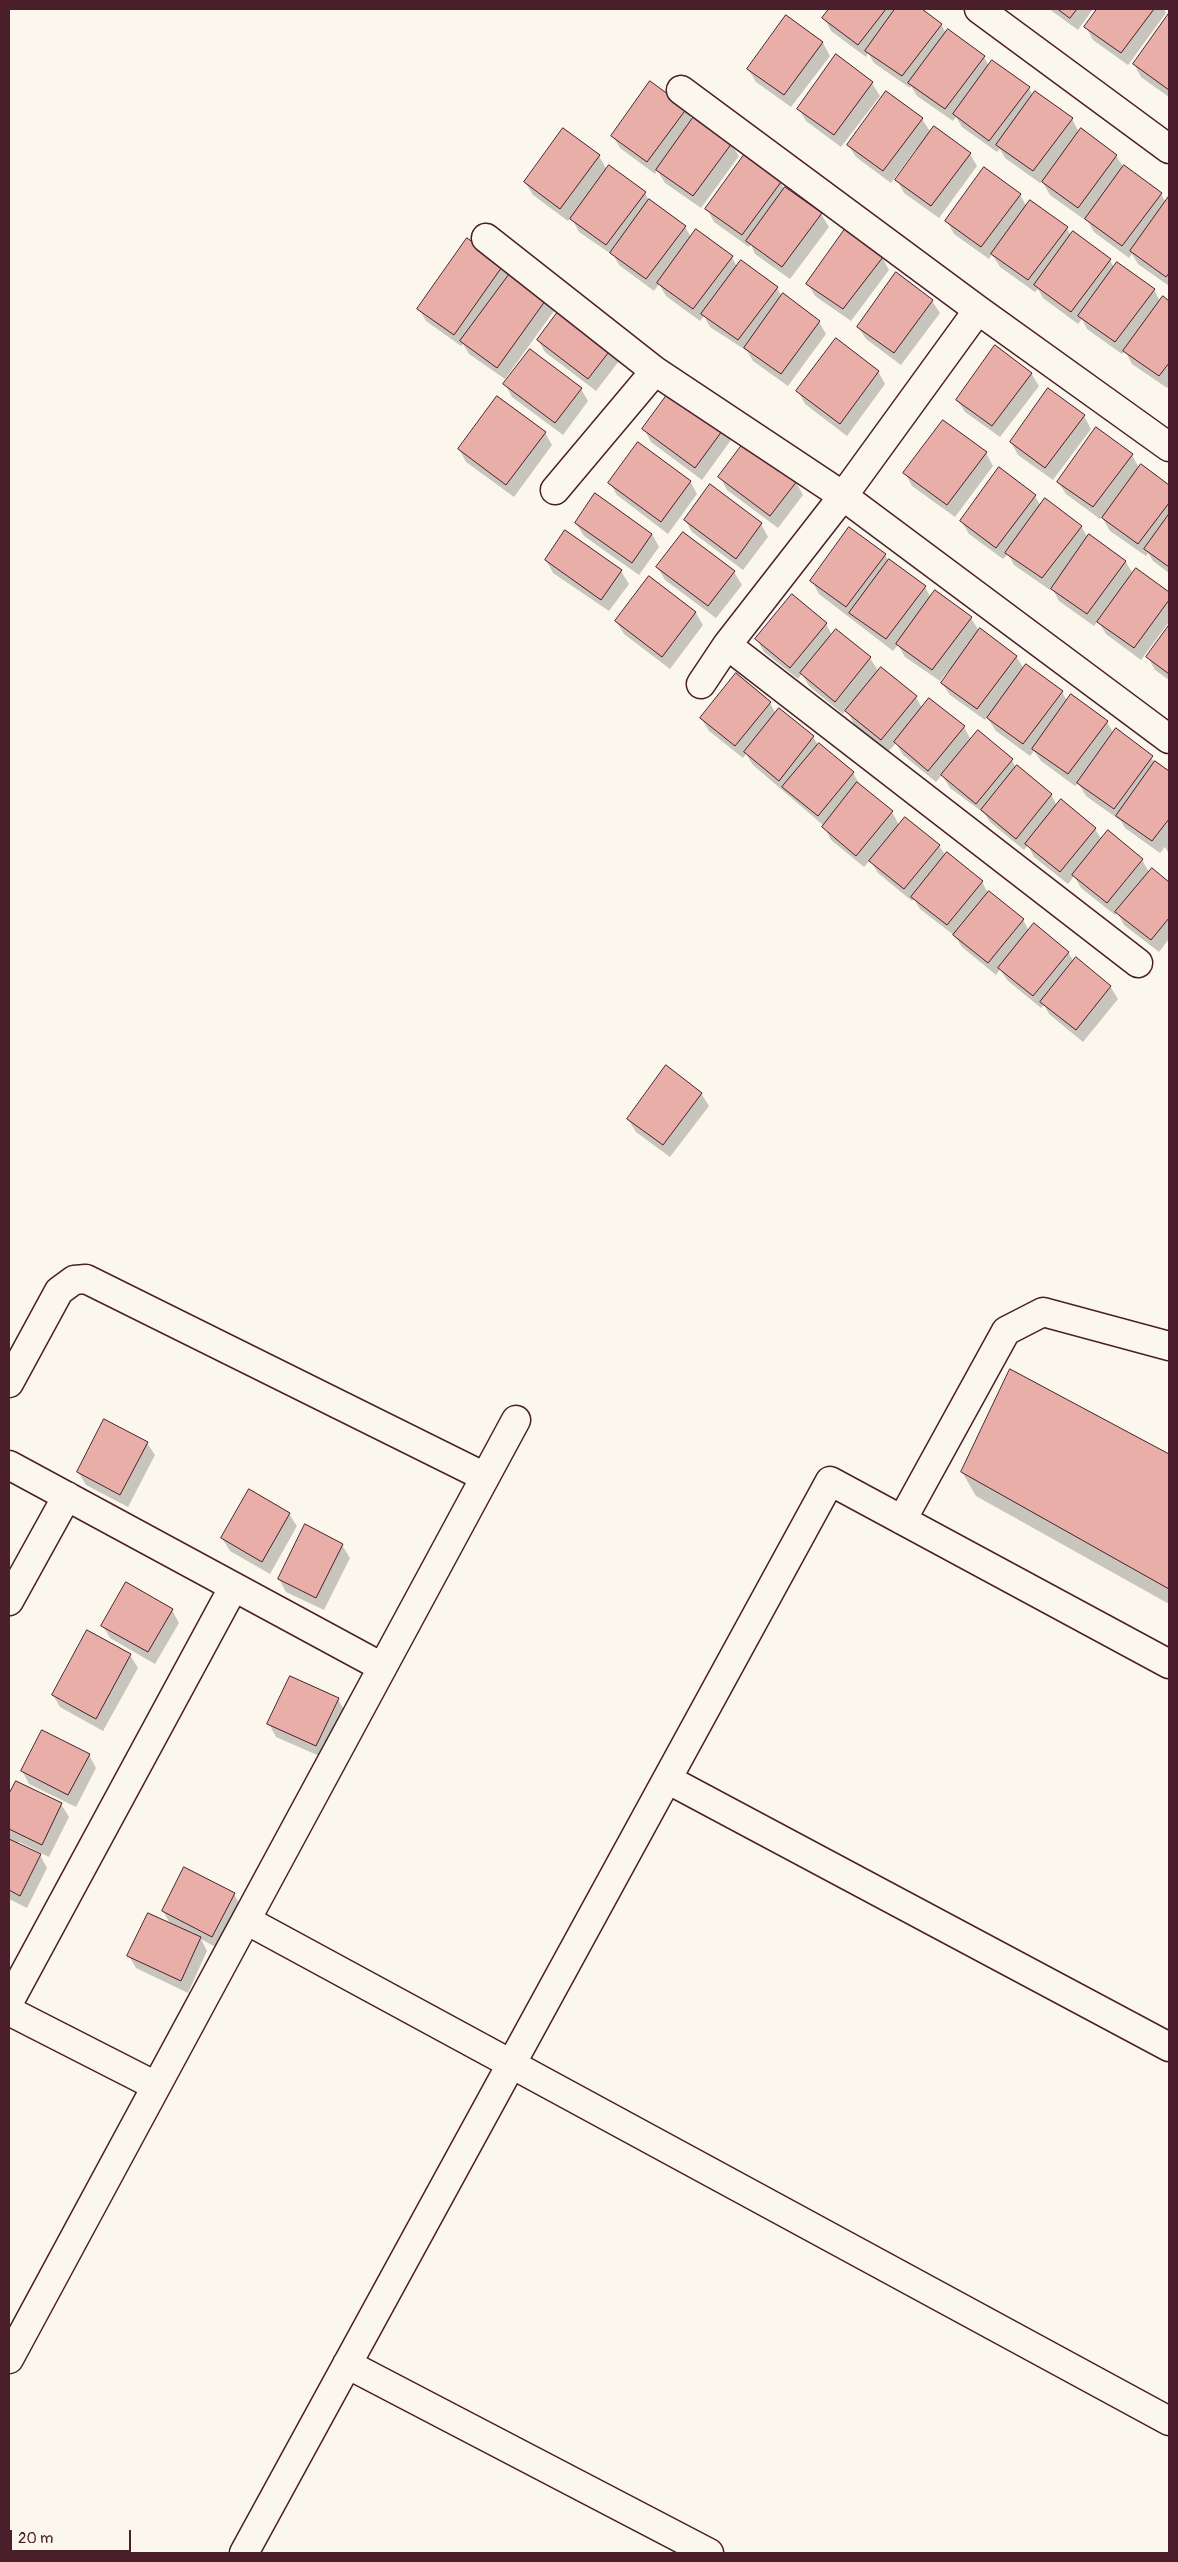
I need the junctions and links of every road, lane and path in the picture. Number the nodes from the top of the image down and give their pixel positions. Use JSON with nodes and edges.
{"nodes":[{"id":1,"x":980,"y":9,"type":"edge"},
{"id":2,"x":681,"y":90,"type":"dead end"},
{"id":3,"x":1169,"y":149,"type":"edge"},
{"id":4,"x":486,"y":238,"type":"dead end"},
{"id":5,"x":978,"y":310,"type":"junction"},
{"id":6,"x":656,"y":370,"type":"junction"},
{"id":7,"x":1169,"y":447,"type":"edge"},
{"id":8,"x":555,"y":490,"type":"dead end"},
{"id":9,"x":843,"y":496,"type":"junction"},
{"id":10,"x":727,"y":645,"type":"junction"},
{"id":11,"x":701,"y":684,"type":"dead end"},
{"id":12,"x":1169,"y":739,"type":"edge"},
{"id":13,"x":1138,"y":964,"type":"dead end"},
{"id":14,"x":1169,"y":1346,"type":"edge"},
{"id":15,"x":9,"y":1383,"type":"edge"},
{"id":16,"x":516,"y":1420,"type":"dead end"},
{"id":17,"x":9,"y":1465,"type":"edge"},
{"id":18,"x":485,"y":1477,"type":"junction"},
{"id":19,"x":67,"y":1496,"type":"junction"},
{"id":20,"x":902,"y":1520,"type":"junction"},
{"id":21,"x":233,"y":1588,"type":"junction"},
{"id":22,"x":9,"y":1600,"type":"edge"},
{"id":23,"x":1169,"y":1664,"type":"edge"},
{"id":24,"x":382,"y":1667,"type":"junction"},
{"id":25,"x":667,"y":1778,"type":"junction"},
{"id":26,"x":246,"y":1920,"type":"junction"},
{"id":27,"x":9,"y":2002,"type":"edge"},
{"id":28,"x":9,"y":2011,"type":"edge"},
{"id":29,"x":1169,"y":2047,"type":"edge"},
{"id":30,"x":511,"y":2064,"type":"junction"},
{"id":31,"x":156,"y":2086,"type":"junction"},
{"id":32,"x":15,"y":2332,"type":"edge"},
{"id":33,"x":9,"y":2359,"type":"edge"},
{"id":34,"x":348,"y":2364,"type":"junction"},
{"id":35,"x":1169,"y":2421,"type":"edge"},
{"id":36,"x":244,"y":2553,"type":"edge"},
{"id":37,"x":709,"y":2553,"type":"edge"}],
"edges":[{"from":1,"to":3,"type":"street"},
{"from":2,"to":5,"type":"street"},
{"from":4,"to":6,"type":"street"},
{"from":5,"to":7,"type":"street"},
{"from":5,"to":9,"type":"street"},
{"from":6,"to":8,"type":"street"},
{"from":6,"to":9,"type":"street"},
{"from":9,"to":10,"type":"street"},
{"from":9,"to":12,"type":"street"},
{"from":10,"to":11,"type":"street"},
{"from":10,"to":13,"type":"street"},
{"from":14,"to":20,"type":"street"},
{"from":15,"to":18,"type":"street"},
{"from":16,"to":18,"type":"street"},
{"from":17,"to":19,"type":"street"},
{"from":18,"to":24,"type":"street"},
{"from":19,"to":21,"type":"street"},
{"from":19,"to":22,"type":"street"},
{"from":20,"to":23,"type":"street"},
{"from":20,"to":25,"type":"street"},
{"from":21,"to":24,"type":"street"},
{"from":21,"to":27,"type":"street"},
{"from":24,"to":26,"type":"street"},
{"from":25,"to":29,"type":"street"},
{"from":25,"to":30,"type":"street"},
{"from":26,"to":30,"type":"street"},
{"from":26,"to":31,"type":"street"},
{"from":28,"to":31,"type":"street"},
{"from":30,"to":34,"type":"street"},
{"from":30,"to":35,"type":"street"},
{"from":31,"to":32,"type":"street"},
{"from":32,"to":33,"type":"street"},
{"from":34,"to":36,"type":"street"},
{"from":34,"to":37,"type":"street"}]}
